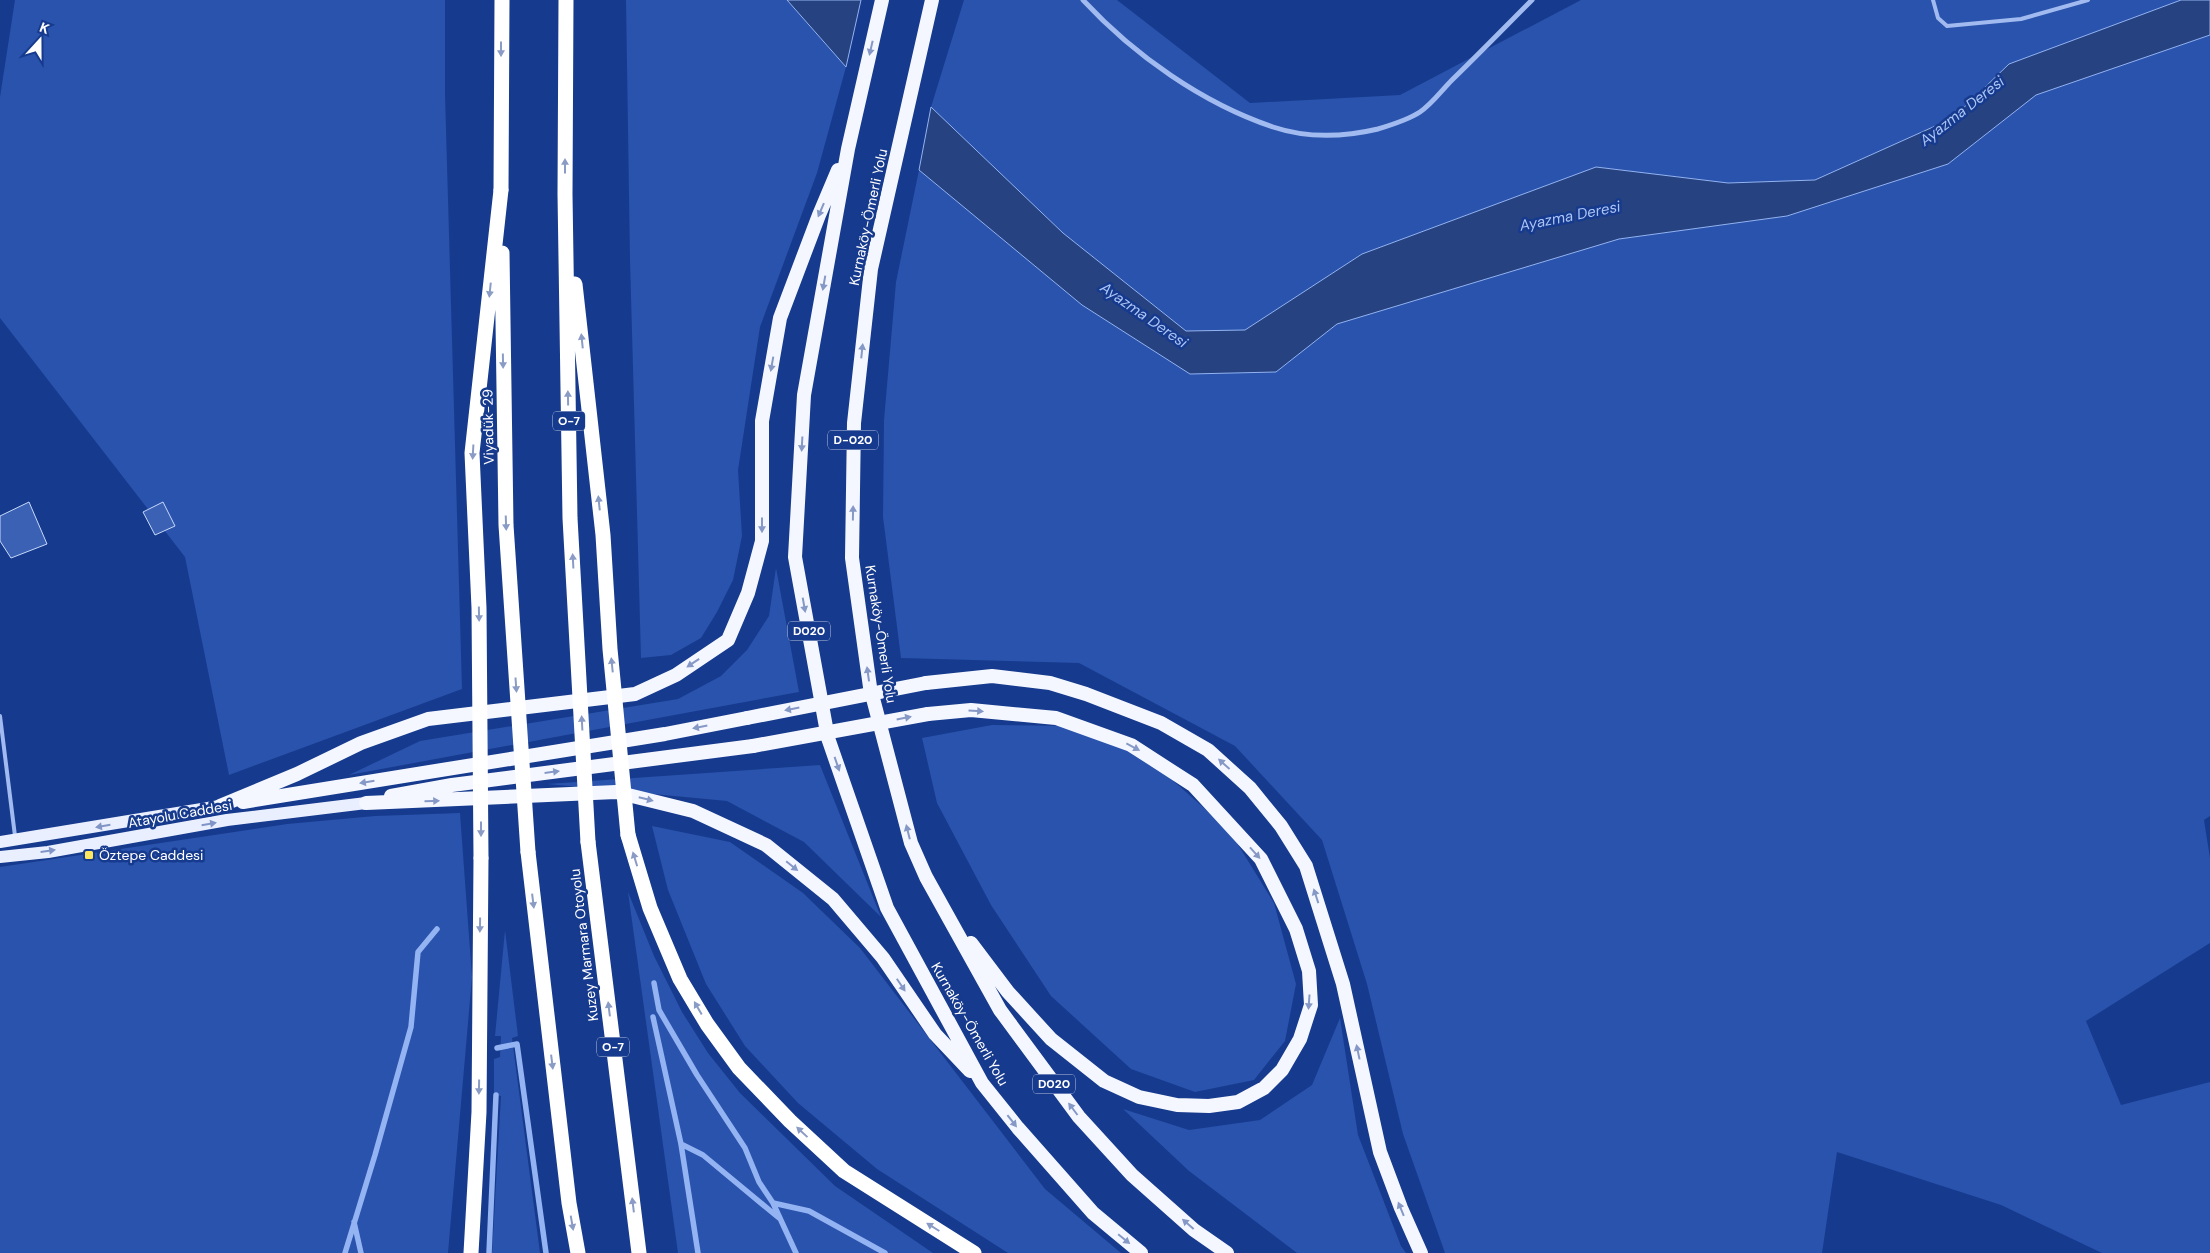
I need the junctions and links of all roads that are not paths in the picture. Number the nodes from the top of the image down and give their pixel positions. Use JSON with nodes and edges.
{"nodes":[{"id":1,"x":502,"y":0,"type":"edge"},
{"id":2,"x":566,"y":0,"type":"edge"},
{"id":3,"x":882,"y":0,"type":"edge"},
{"id":4,"x":932,"y":0,"type":"edge"},
{"id":5,"x":1083,"y":0,"type":"edge"},
{"id":6,"x":1532,"y":0,"type":"edge"},
{"id":7,"x":1933,"y":0,"type":"edge"},
{"id":8,"x":2088,"y":0,"type":"edge"},
{"id":9,"x":848,"y":149,"type":"junction"},
{"id":10,"x":501,"y":190,"type":"junction"},
{"id":11,"x":565,"y":194,"type":"junction"},
{"id":12,"x":0,"y":716,"type":"edge"},
{"id":13,"x":366,"y":803,"type":"junction"},
{"id":14,"x":220,"y":806,"type":"junction"},
{"id":15,"x":15,"y":841,"type":"junction"},
{"id":16,"x":0,"y":842,"type":"edge"},
{"id":17,"x":0,"y":857,"type":"edge"},
{"id":18,"x":926,"y":877,"type":"junction"},
{"id":19,"x":982,"y":1083,"type":"junction"},
{"id":20,"x":471,"y":1253,"type":"edge"},
{"id":21,"x":578,"y":1253,"type":"edge"},
{"id":22,"x":639,"y":1253,"type":"edge"},
{"id":23,"x":974,"y":1253,"type":"edge"},
{"id":24,"x":1142,"y":1253,"type":"edge"},
{"id":25,"x":1227,"y":1253,"type":"edge"},
{"id":26,"x":1421,"y":1253,"type":"edge"}],
"edges":[{"from":1,"to":10,"type":"highway","name":"Viyadük-29","one_way":true},
{"from":11,"to":2,"type":"highway","number":"O-7","one_way":true,"bridge":true},
{"from":3,"to":9,"type":"highway","name":"Kurnaköy-Ömerli Yolu","one_way":true},
{"from":18,"to":4,"type":"highway","name":"Kurnaköy-Ömerli Yolu","number":"D-020","one_way":true},
{"from":5,"to":6,"type":"street"},
{"from":7,"to":8,"type":"lane"},
{"from":9,"to":14,"type":"highway","one_way":true},
{"from":9,"to":19,"type":"highway","name":"Kurnaköy-Ömerli Yolu","number":"D020","one_way":true},
{"from":10,"to":20,"type":"highway","one_way":true,"bridge":true},
{"from":10,"to":21,"type":"highway","name":"Viyadük-29","one_way":true,"bridge":true},
{"from":22,"to":11,"type":"highway","name":"Kuzey Marmara Otoyolu","number":"O-7","one_way":true,"bridge":true},
{"from":23,"to":11,"type":"highway","one_way":true,"bridge":true},
{"from":12,"to":15,"type":"lane"},
{"from":17,"to":13,"type":"main road","name":"Atayolu Caddesi","one_way":true},
{"from":13,"to":18,"type":"highway","one_way":true,"bridge":true},
{"from":13,"to":19,"type":"highway","one_way":true},
{"from":14,"to":15,"type":"main road","name":"Atayolu Caddesi","one_way":true},
{"from":26,"to":14,"type":"highway","one_way":true,"bridge":true},
{"from":15,"to":16,"type":"main road","name":"Atayolu Caddesi"},
{"from":25,"to":18,"type":"highway","name":"Kurnaköy-Ömerli Yolu","number":"D020","one_way":true},
{"from":19,"to":24,"type":"highway","name":"Kurnaköy-Ömerli Yolu","number":"D020","one_way":true}]}
